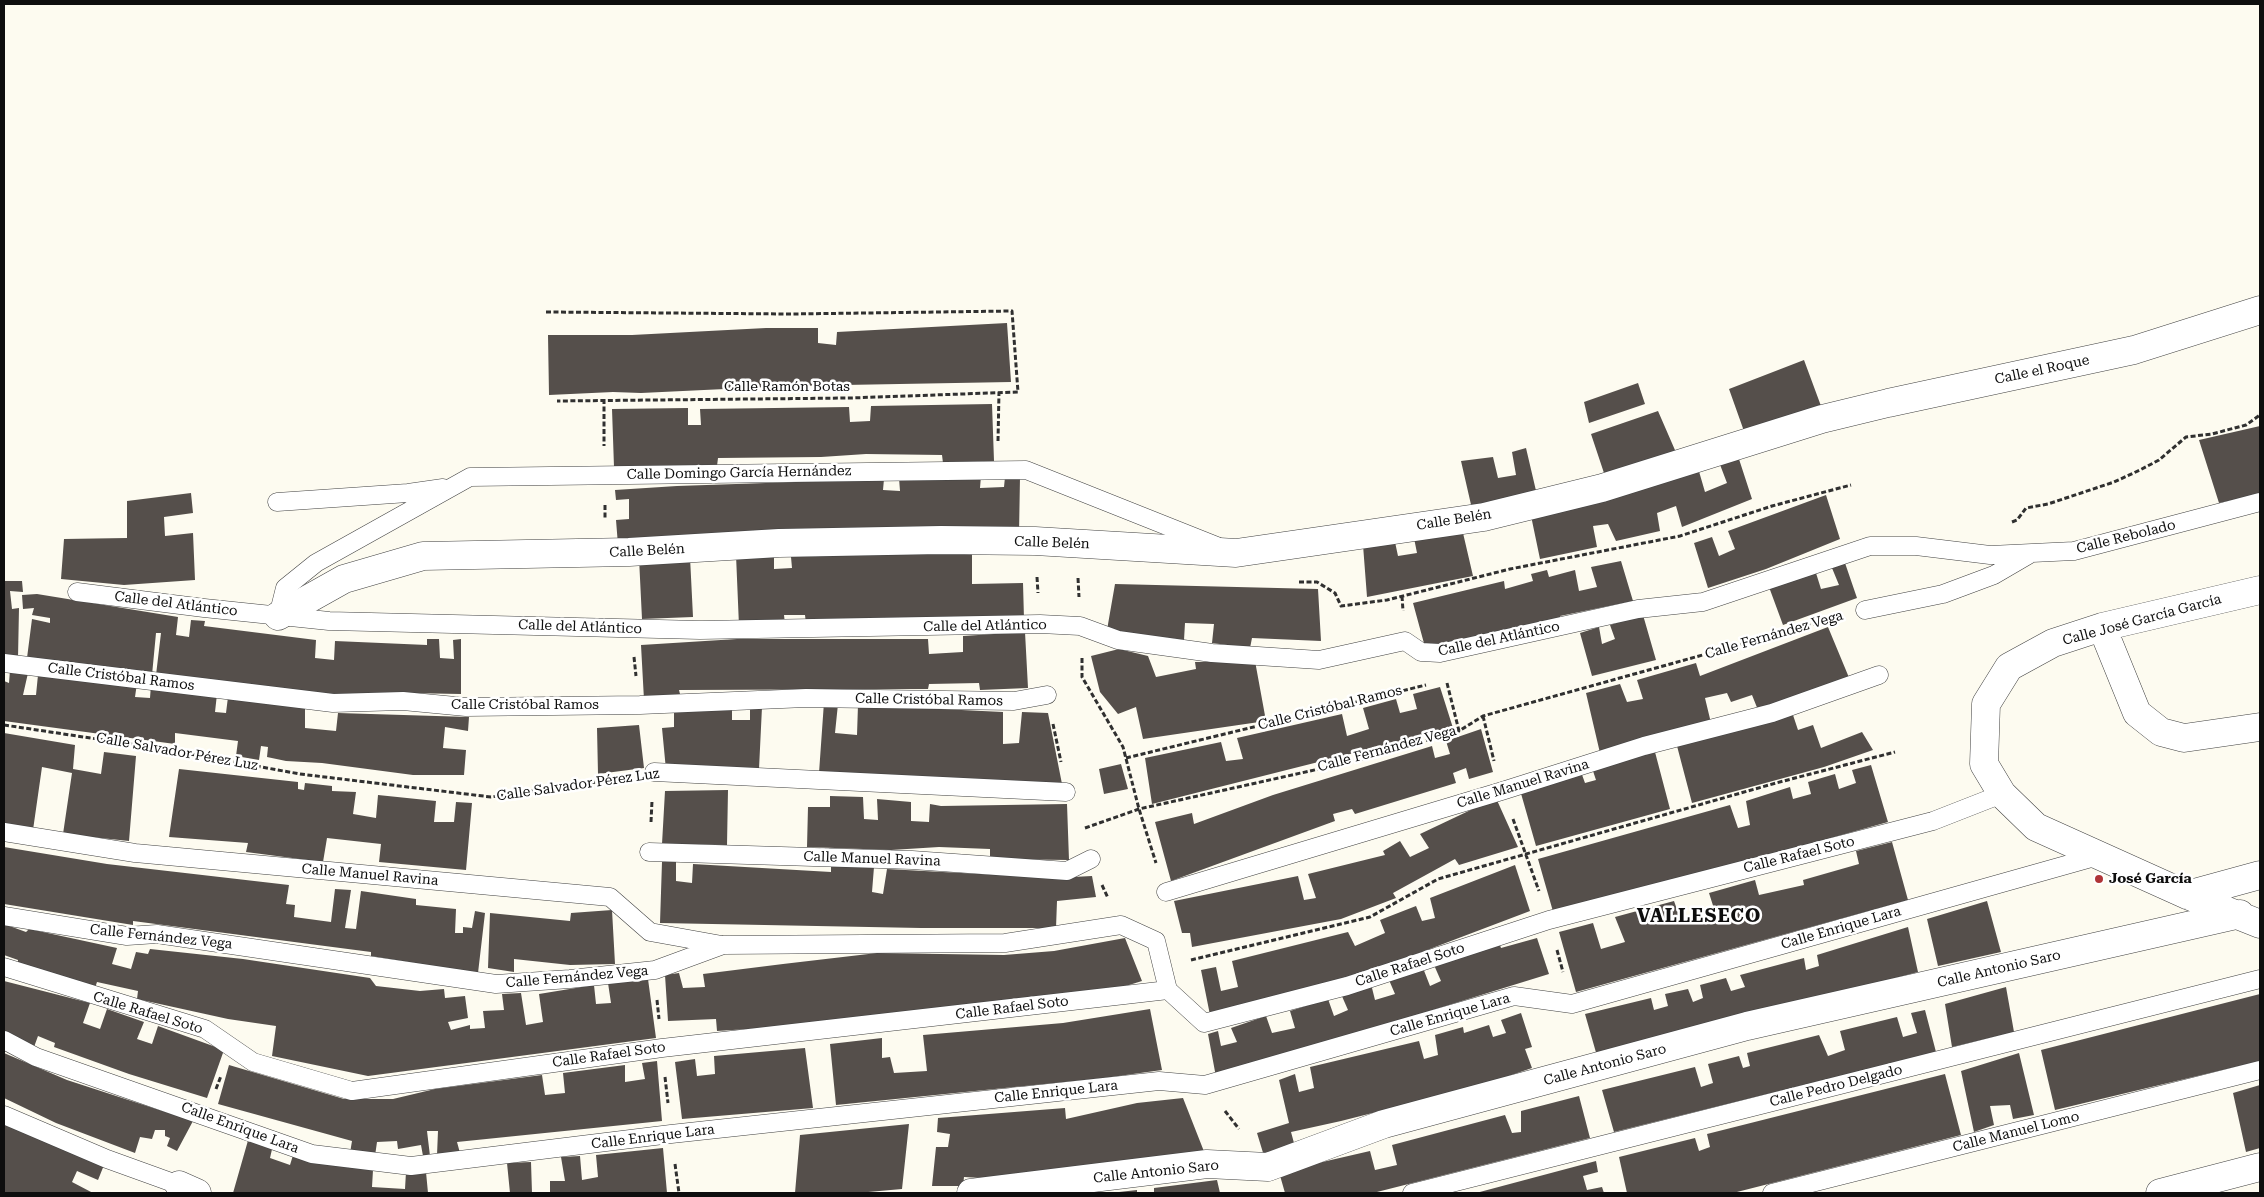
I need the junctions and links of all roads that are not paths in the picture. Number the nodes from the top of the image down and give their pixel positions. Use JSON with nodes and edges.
{"nodes":[{"id":1,"x":2260,"y":310,"type":"edge"},
{"id":2,"x":1822,"y":419,"type":"joint"},
{"id":3,"x":454,"y":486,"type":"junction"},
{"id":4,"x":277,"y":502,"type":"dead end"},
{"id":5,"x":2260,"y":502,"type":"edge"},
{"id":6,"x":1870,"y":546,"type":"joint"},
{"id":7,"x":2034,"y":552,"type":"junction"},
{"id":8,"x":1236,"y":554,"type":"junction"},
{"id":9,"x":2260,"y":590,"type":"edge"},
{"id":10,"x":77,"y":592,"type":"dead end"},
{"id":11,"x":1865,"y":610,"type":"road end"},
{"id":12,"x":278,"y":616,"type":"junction"},
{"id":13,"x":2102,"y":627,"type":"junction"},
{"id":14,"x":4,"y":663,"type":"edge"},
{"id":15,"x":1879,"y":675,"type":"dead end"},
{"id":16,"x":1047,"y":695,"type":"dead end"},
{"id":17,"x":2260,"y":727,"type":"edge"},
{"id":18,"x":654,"y":772,"type":"road end"},
{"id":19,"x":1066,"y":792,"type":"dead end"},
{"id":20,"x":2002,"y":794,"type":"junction"},
{"id":21,"x":4,"y":832,"type":"edge"},
{"id":22,"x":650,"y":852,"type":"dead end"},
{"id":23,"x":2098,"y":856,"type":"junction"},
{"id":24,"x":1091,"y":859,"type":"dead end"},
{"id":25,"x":2260,"y":875,"type":"edge"},
{"id":26,"x":1166,"y":892,"type":"road end"},
{"id":27,"x":2187,"y":895,"type":"junction"},
{"id":28,"x":4,"y":916,"type":"edge"},
{"id":29,"x":2250,"y":919,"type":"edge"},
{"id":30,"x":723,"y":945,"type":"junction"},
{"id":31,"x":4,"y":967,"type":"edge"},
{"id":32,"x":2260,"y":979,"type":"edge"},
{"id":33,"x":1168,"y":990,"type":"junction"},
{"id":34,"x":4,"y":1040,"type":"edge"},
{"id":35,"x":2260,"y":1070,"type":"edge"},
{"id":36,"x":4,"y":1115,"type":"edge"},
{"id":37,"x":2260,"y":1167,"type":"edge"},
{"id":38,"x":188,"y":1189,"type":"edge"},
{"id":39,"x":971,"y":1193,"type":"edge"},
{"id":40,"x":1412,"y":1193,"type":"edge"},
{"id":41,"x":1772,"y":1193,"type":"edge"},
{"id":42,"x":2160,"y":1193,"type":"edge"}],
"edges":[{"from":1,"to":2,"type":"street","name":"Calle el Roque"},
{"from":2,"to":8,"type":"street","name":"Calle Belén"},
{"from":3,"to":4,"type":"lane"},
{"from":3,"to":8,"type":"lane","name":"Calle Domingo García Hernández"},
{"from":3,"to":12,"type":"lane","name":"Calle Domingo García Hernández"},
{"from":5,"to":7,"type":"lane","name":"Calle Rebolado"},
{"from":6,"to":7,"type":"lane","name":"Calle Rebolado"},
{"from":6,"to":12,"type":"lane","name":"Calle del Atlántico"},
{"from":7,"to":11,"type":"lane"},
{"from":8,"to":12,"type":"street","name":"Calle Belén"},
{"from":9,"to":13,"type":"street","name":"Calle José García García"},
{"from":10,"to":12,"type":"lane","name":"Calle del Atlántico"},
{"from":13,"to":17,"type":"street"},
{"from":13,"to":20,"type":"street","name":"Calle José García García"},
{"from":14,"to":16,"type":"lane","name":"Calle Cristóbal Ramos"},
{"from":15,"to":26,"type":"lane","name":"Calle Manuel Ravina"},
{"from":18,"to":19,"type":"lane","name":"Calle Salvador Pérez Luz"},
{"from":20,"to":23,"type":"street","name":"Calle José García García"},
{"from":20,"to":33,"type":"lane","name":"Calle Rafael Soto"},
{"from":21,"to":30,"type":"lane","name":"Calle Manuel Ravina"},
{"from":22,"to":24,"type":"lane","name":"Calle Manuel Ravina"},
{"from":23,"to":27,"type":"street","name":"Calle José García García"},
{"from":23,"to":34,"type":"lane","name":"Calle Enrique Lara"},
{"from":25,"to":27,"type":"street"},
{"from":27,"to":29,"type":"street","name":"Calle José García García"},
{"from":28,"to":30,"type":"lane","name":"Calle Fernández Vega"},
{"from":29,"to":39,"type":"street","name":"Calle Antonio Saro"},
{"from":30,"to":33,"type":"lane","name":"Calle Fernández Vega"},
{"from":31,"to":33,"type":"lane","name":"Calle Rafael Soto"},
{"from":32,"to":40,"type":"lane","name":"Calle Pedro Delgado"},
{"from":35,"to":41,"type":"lane","name":"Calle Manuel Lomo"},
{"from":36,"to":38,"type":"lane"},
{"from":37,"to":42,"type":"street"}]}
